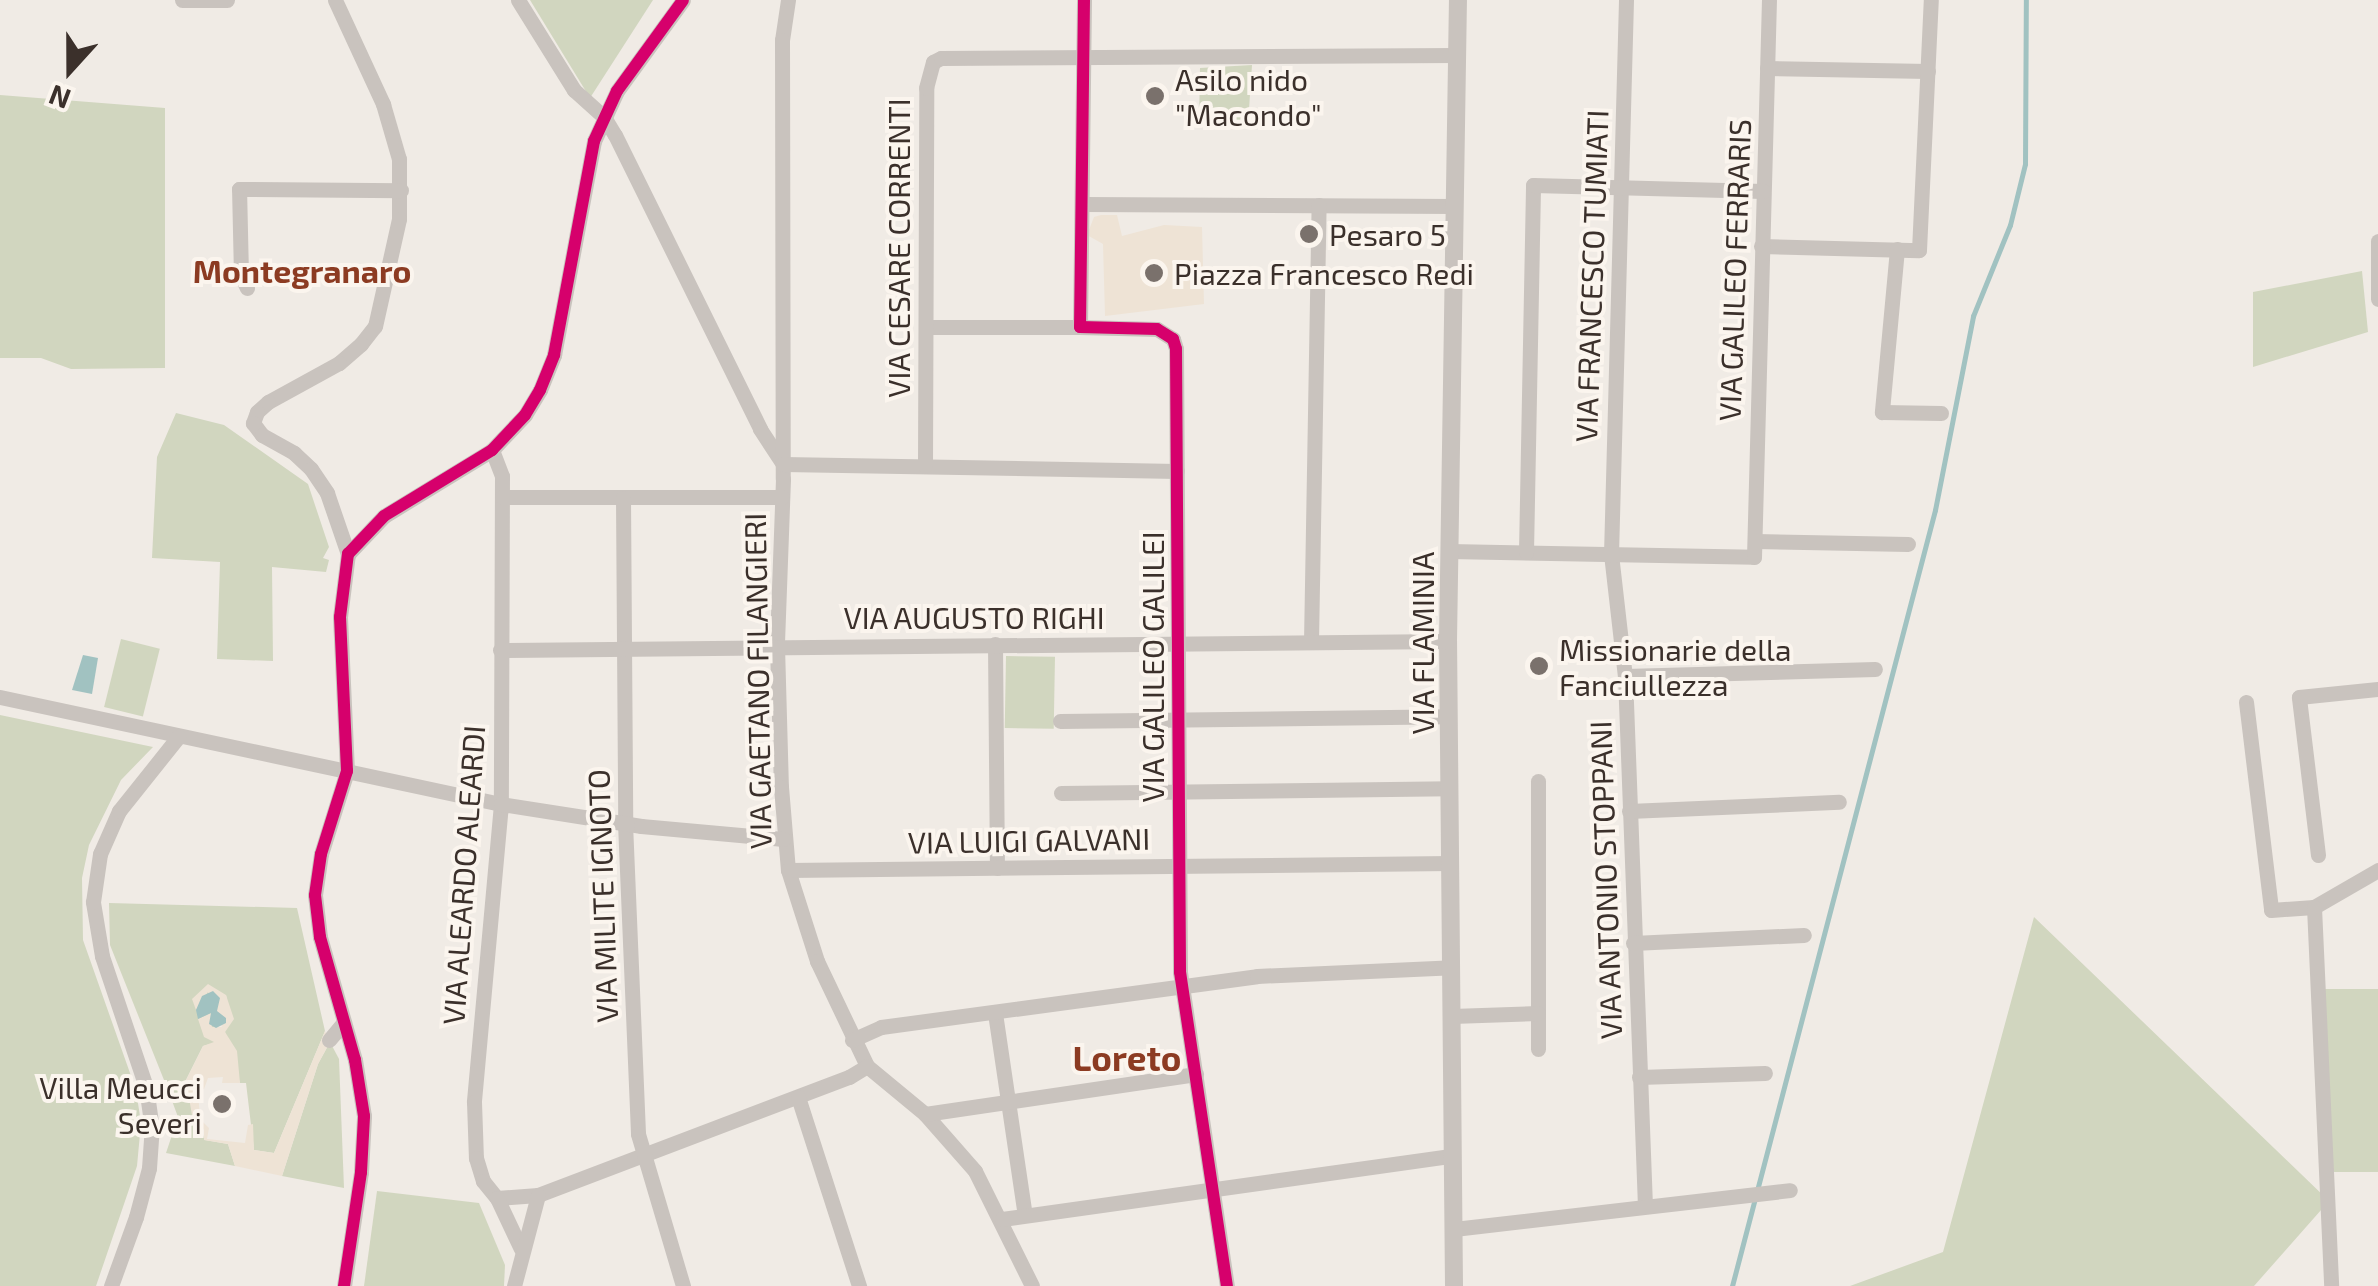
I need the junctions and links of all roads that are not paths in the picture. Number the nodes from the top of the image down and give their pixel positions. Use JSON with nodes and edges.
{"nodes":[{"id":1,"x":182,"y":0,"type":"edge"},
{"id":2,"x":227,"y":0,"type":"edge"},
{"id":3,"x":335,"y":0,"type":"edge"},
{"id":4,"x":518,"y":0,"type":"edge"},
{"id":5,"x":683,"y":0,"type":"edge"},
{"id":6,"x":788,"y":0,"type":"edge"},
{"id":7,"x":1084,"y":0,"type":"edge"},
{"id":8,"x":1458,"y":0,"type":"edge"},
{"id":9,"x":1626,"y":0,"type":"edge"},
{"id":10,"x":1769,"y":0,"type":"edge"},
{"id":11,"x":1931,"y":0,"type":"edge"},
{"id":12,"x":1457,"y":56,"type":"junction"},
{"id":13,"x":1083,"y":58,"type":"junction"},
{"id":14,"x":1767,"y":68,"type":"junction"},
{"id":15,"x":1928,"y":72,"type":"junction"},
{"id":16,"x":604,"y":117,"type":"junction"},
{"id":17,"x":1620,"y":188,"type":"junction"},
{"id":18,"x":400,"y":190,"type":"junction"},
{"id":19,"x":1764,"y":191,"type":"junction"},
{"id":20,"x":1084,"y":204,"type":"junction"},
{"id":21,"x":1319,"y":205,"type":"junction"},
{"id":22,"x":1454,"y":206,"type":"junction"},
{"id":23,"x":2378,"y":241,"type":"edge"},
{"id":24,"x":1762,"y":246,"type":"junction"},
{"id":25,"x":1897,"y":249,"type":"junction"},
{"id":26,"x":248,"y":288,"type":"dead end"},
{"id":27,"x":2378,"y":299,"type":"edge"},
{"id":28,"x":926,"y":326,"type":"junction"},
{"id":29,"x":1080,"y":328,"type":"junction"},
{"id":30,"x":1941,"y":413,"type":"dead end"},
{"id":31,"x":492,"y":450,"type":"junction"},
{"id":32,"x":783,"y":464,"type":"junction"},
{"id":33,"x":925,"y":466,"type":"junction"},
{"id":34,"x":1177,"y":470,"type":"junction"},
{"id":35,"x":502,"y":497,"type":"junction"},
{"id":36,"x":782,"y":497,"type":"junction"},
{"id":37,"x":623,"y":498,"type":"junction"},
{"id":38,"x":332,"y":506,"type":"junction"},
{"id":39,"x":366,"y":535,"type":"junction"},
{"id":40,"x":1754,"y":541,"type":"junction"},
{"id":41,"x":1908,"y":544,"type":"dead end"},
{"id":42,"x":1449,"y":551,"type":"junction"},
{"id":43,"x":1526,"y":552,"type":"junction"},
{"id":44,"x":348,"y":554,"type":"junction"},
{"id":45,"x":1610,"y":554,"type":"junction"},
{"id":46,"x":1448,"y":640,"type":"junction"},
{"id":47,"x":1311,"y":642,"type":"junction"},
{"id":48,"x":1177,"y":643,"type":"junction"},
{"id":49,"x":995,"y":644,"type":"junction"},
{"id":50,"x":778,"y":646,"type":"junction"},
{"id":51,"x":624,"y":647,"type":"junction"},
{"id":52,"x":500,"y":650,"type":"junction"},
{"id":53,"x":1875,"y":669,"type":"dead end"},
{"id":54,"x":1625,"y":676,"type":"junction"},
{"id":55,"x":2378,"y":689,"type":"edge"},
{"id":56,"x":0,"y":697,"type":"edge"},
{"id":57,"x":2246,"y":702,"type":"dead end"},
{"id":58,"x":1449,"y":716,"type":"junction"},
{"id":59,"x":1178,"y":719,"type":"junction"},
{"id":60,"x":1060,"y":721,"type":"dead end"},
{"id":61,"x":178,"y":737,"type":"junction"},
{"id":62,"x":347,"y":771,"type":"junction"},
{"id":63,"x":1538,"y":781,"type":"dead end"},
{"id":64,"x":1450,"y":788,"type":"junction"},
{"id":65,"x":1178,"y":792,"type":"junction"},
{"id":66,"x":1061,"y":793,"type":"dead end"},
{"id":67,"x":1839,"y":802,"type":"dead end"},
{"id":68,"x":501,"y":804,"type":"junction"},
{"id":69,"x":1629,"y":810,"type":"junction"},
{"id":70,"x":625,"y":823,"type":"junction"},
{"id":71,"x":783,"y":838,"type":"junction"},
{"id":72,"x":2318,"y":855,"type":"dead end"},
{"id":73,"x":1451,"y":863,"type":"junction"},
{"id":74,"x":1178,"y":866,"type":"junction"},
{"id":75,"x":997,"y":868,"type":"junction"},
{"id":76,"x":788,"y":870,"type":"junction"},
{"id":77,"x":2378,"y":870,"type":"edge"},
{"id":78,"x":2314,"y":907,"type":"junction"},
{"id":79,"x":1804,"y":936,"type":"dead end"},
{"id":80,"x":1633,"y":943,"type":"junction"},
{"id":81,"x":1452,"y":968,"type":"junction"},
{"id":82,"x":1182,"y":985,"type":"junction"},
{"id":83,"x":1538,"y":1013,"type":"junction"},
{"id":84,"x":995,"y":1014,"type":"junction"},
{"id":85,"x":1452,"y":1016,"type":"junction"},
{"id":86,"x":344,"y":1022,"type":"junction"},
{"id":87,"x":329,"y":1040,"type":"dead end"},
{"id":88,"x":852,"y":1040,"type":"junction"},
{"id":89,"x":1538,"y":1049,"type":"dead end"},
{"id":90,"x":867,"y":1066,"type":"junction"},
{"id":91,"x":1764,"y":1072,"type":"dead end"},
{"id":92,"x":1196,"y":1074,"type":"junction"},
{"id":93,"x":1640,"y":1078,"type":"junction"},
{"id":94,"x":798,"y":1097,"type":"junction"},
{"id":95,"x":1009,"y":1101,"type":"junction"},
{"id":96,"x":925,"y":1114,"type":"junction"},
{"id":97,"x":642,"y":1156,"type":"junction"},
{"id":98,"x":1453,"y":1156,"type":"junction"},
{"id":99,"x":1213,"y":1187,"type":"junction"},
{"id":100,"x":1790,"y":1190,"type":"dead end"},
{"id":101,"x":538,"y":1195,"type":"junction"},
{"id":102,"x":497,"y":1198,"type":"junction"},
{"id":103,"x":1645,"y":1206,"type":"junction"},
{"id":104,"x":1026,"y":1215,"type":"junction"},
{"id":105,"x":1002,"y":1219,"type":"junction"},
{"id":106,"x":1454,"y":1229,"type":"junction"},
{"id":107,"x":521,"y":1249,"type":"junction"},
{"id":108,"x":111,"y":1286,"type":"edge"},
{"id":109,"x":344,"y":1286,"type":"edge"},
{"id":110,"x":514,"y":1286,"type":"edge"},
{"id":111,"x":683,"y":1286,"type":"edge"},
{"id":112,"x":859,"y":1286,"type":"edge"},
{"id":113,"x":1032,"y":1286,"type":"edge"},
{"id":114,"x":1227,"y":1286,"type":"edge"},
{"id":115,"x":1454,"y":1286,"type":"edge"},
{"id":116,"x":2331,"y":1286,"type":"edge"}],
"edges":[{"from":1,"to":2,"type":"street"},
{"from":3,"to":18,"type":"street"},
{"from":4,"to":16,"type":"street"},
{"from":5,"to":16,"type":"street"},
{"from":6,"to":32,"type":"street","name":"VIA GAETANO FILANGIERI"},
{"from":7,"to":13,"type":"street"},
{"from":8,"to":12,"type":"street","name":"VIA FLAMINIA"},
{"from":9,"to":17,"type":"street","name":"VIA FRANCESCO TUMIATI"},
{"from":10,"to":14,"type":"street","name":"VIA GALILEO FERRARIS"},
{"from":11,"to":15,"type":"street"},
{"from":12,"to":13,"type":"street"},
{"from":12,"to":22,"type":"street","name":"VIA FLAMINIA"},
{"from":13,"to":20,"type":"street"},
{"from":13,"to":28,"type":"street","name":"VIA CESARE CORRENTI"},
{"from":14,"to":15,"type":"street"},
{"from":14,"to":19,"type":"street","name":"VIA GALILEO FERRARIS"},
{"from":15,"to":25,"type":"street"},
{"from":16,"to":31,"type":"street"},
{"from":16,"to":32,"type":"street"},
{"from":17,"to":19,"type":"street"},
{"from":17,"to":43,"type":"street"},
{"from":17,"to":45,"type":"street","name":"VIA FRANCESCO TUMIATI"},
{"from":18,"to":26,"type":"street"},
{"from":18,"to":38,"type":"street"},
{"from":19,"to":24,"type":"street","name":"VIA GALILEO FERRARIS"},
{"from":20,"to":21,"type":"street"},
{"from":20,"to":29,"type":"street"},
{"from":21,"to":22,"type":"street"},
{"from":21,"to":47,"type":"street"},
{"from":22,"to":42,"type":"street","name":"VIA FLAMINIA"},
{"from":23,"to":27,"type":"street"},
{"from":24,"to":25,"type":"street"},
{"from":24,"to":40,"type":"street","name":"VIA GALILEO FERRARIS"},
{"from":25,"to":30,"type":"street"},
{"from":28,"to":29,"type":"street"},
{"from":28,"to":33,"type":"street","name":"VIA CESARE CORRENTI"},
{"from":29,"to":34,"type":"street","name":"VIA GALILEO GALILEI"},
{"from":31,"to":35,"type":"street","name":"VIA ALEARDO ALEARDI"},
{"from":31,"to":39,"type":"street"},
{"from":32,"to":33,"type":"street"},
{"from":32,"to":36,"type":"street","name":"VIA GAETANO FILANGIERI"},
{"from":33,"to":34,"type":"street"},
{"from":34,"to":48,"type":"street","name":"VIA GALILEO GALILEI"},
{"from":35,"to":37,"type":"street"},
{"from":35,"to":52,"type":"street","name":"VIA ALEARDO ALEARDI"},
{"from":36,"to":37,"type":"street"},
{"from":36,"to":50,"type":"street","name":"VIA GAETANO FILANGIERI"},
{"from":37,"to":51,"type":"street","name":"VIA MILITE IGNOTO"},
{"from":38,"to":39,"type":"street"},
{"from":38,"to":44,"type":"street"},
{"from":39,"to":44,"type":"street"},
{"from":40,"to":41,"type":"street"},
{"from":40,"to":45,"type":"street"},
{"from":42,"to":43,"type":"street"},
{"from":42,"to":46,"type":"street","name":"VIA FLAMINIA"},
{"from":43,"to":45,"type":"street"},
{"from":44,"to":62,"type":"street"},
{"from":45,"to":54,"type":"street","name":"VIA ANTONIO STOPPANI"},
{"from":46,"to":47,"type":"street","name":"VIA AUGUSTO RIGHI"},
{"from":46,"to":58,"type":"street","name":"VIA FLAMINIA"},
{"from":47,"to":48,"type":"street","name":"VIA AUGUSTO RIGHI"},
{"from":48,"to":49,"type":"street","name":"VIA AUGUSTO RIGHI"},
{"from":48,"to":59,"type":"street","name":"VIA GALILEO GALILEI"},
{"from":49,"to":50,"type":"street","name":"VIA AUGUSTO RIGHI"},
{"from":49,"to":75,"type":"street"},
{"from":50,"to":51,"type":"street","name":"VIA AUGUSTO RIGHI"},
{"from":50,"to":71,"type":"street","name":"VIA GAETANO FILANGIERI"},
{"from":51,"to":52,"type":"street","name":"VIA AUGUSTO RIGHI"},
{"from":51,"to":70,"type":"street","name":"VIA MILITE IGNOTO"},
{"from":52,"to":68,"type":"street","name":"VIA ALEARDO ALEARDI"},
{"from":53,"to":54,"type":"street"},
{"from":54,"to":69,"type":"street","name":"VIA ANTONIO STOPPANI"},
{"from":55,"to":72,"type":"street"},
{"from":56,"to":61,"type":"street"},
{"from":57,"to":78,"type":"street"},
{"from":58,"to":59,"type":"street"},
{"from":58,"to":64,"type":"street","name":"VIA FLAMINIA"},
{"from":59,"to":60,"type":"street"},
{"from":59,"to":65,"type":"street","name":"VIA GALILEO GALILEI"},
{"from":61,"to":62,"type":"street"},
{"from":61,"to":108,"type":"street"},
{"from":62,"to":68,"type":"street"},
{"from":62,"to":86,"type":"street"},
{"from":63,"to":83,"type":"street"},
{"from":64,"to":65,"type":"street"},
{"from":64,"to":73,"type":"street","name":"VIA FLAMINIA"},
{"from":65,"to":66,"type":"street"},
{"from":65,"to":74,"type":"street","name":"VIA GALILEO GALILEI"},
{"from":67,"to":69,"type":"street"},
{"from":68,"to":70,"type":"street"},
{"from":68,"to":102,"type":"street","name":"VIA ALEARDO ALEARDI"},
{"from":69,"to":80,"type":"street","name":"VIA ANTONIO STOPPANI"},
{"from":70,"to":71,"type":"street"},
{"from":70,"to":97,"type":"street","name":"VIA MILITE IGNOTO"},
{"from":71,"to":76,"type":"street","name":"VIA GAETANO FILANGIERI"},
{"from":73,"to":74,"type":"street","name":"VIA LUIGI GALVANI"},
{"from":73,"to":81,"type":"street","name":"VIA FLAMINIA"},
{"from":74,"to":75,"type":"street","name":"VIA LUIGI GALVANI"},
{"from":74,"to":82,"type":"street","name":"VIA GALILEO GALILEI"},
{"from":75,"to":76,"type":"street","name":"VIA LUIGI GALVANI"},
{"from":76,"to":88,"type":"street","name":"VIA GAETANO FILANGIERI"},
{"from":77,"to":78,"type":"street"},
{"from":78,"to":116,"type":"street"},
{"from":79,"to":80,"type":"street"},
{"from":80,"to":93,"type":"street","name":"VIA ANTONIO STOPPANI"},
{"from":81,"to":82,"type":"street"},
{"from":81,"to":85,"type":"street","name":"VIA FLAMINIA"},
{"from":82,"to":84,"type":"street"},
{"from":82,"to":92,"type":"street","name":"VIA GALILEO GALILEI"},
{"from":83,"to":85,"type":"street"},
{"from":83,"to":89,"type":"street"},
{"from":84,"to":88,"type":"street"},
{"from":84,"to":95,"type":"street"},
{"from":85,"to":98,"type":"street","name":"VIA FLAMINIA"},
{"from":86,"to":87,"type":"street"},
{"from":86,"to":109,"type":"street"},
{"from":88,"to":90,"type":"street","name":"VIA GAETANO FILANGIERI"},
{"from":90,"to":94,"type":"street"},
{"from":90,"to":96,"type":"street","name":"VIA GAETANO FILANGIERI"},
{"from":91,"to":93,"type":"street"},
{"from":92,"to":95,"type":"street"},
{"from":92,"to":99,"type":"street","name":"VIA GALILEO GALILEI"},
{"from":93,"to":103,"type":"street","name":"VIA ANTONIO STOPPANI"},
{"from":94,"to":97,"type":"street"},
{"from":94,"to":112,"type":"street"},
{"from":95,"to":96,"type":"street"},
{"from":95,"to":104,"type":"street"},
{"from":96,"to":105,"type":"street","name":"VIA GAETANO FILANGIERI"},
{"from":97,"to":101,"type":"street"},
{"from":97,"to":111,"type":"street","name":"VIA MILITE IGNOTO"},
{"from":98,"to":99,"type":"street"},
{"from":98,"to":106,"type":"street","name":"VIA FLAMINIA"},
{"from":99,"to":104,"type":"street"},
{"from":99,"to":114,"type":"street","name":"VIA GALILEO GALILEI"},
{"from":100,"to":103,"type":"street"},
{"from":101,"to":102,"type":"street"},
{"from":101,"to":107,"type":"street"},
{"from":102,"to":107,"type":"street","name":"VIA ALEARDO ALEARDI"},
{"from":103,"to":106,"type":"street"},
{"from":104,"to":105,"type":"street"},
{"from":105,"to":113,"type":"street","name":"VIA GAETANO FILANGIERI"},
{"from":106,"to":115,"type":"street","name":"VIA FLAMINIA"},
{"from":107,"to":110,"type":"street"}]}
